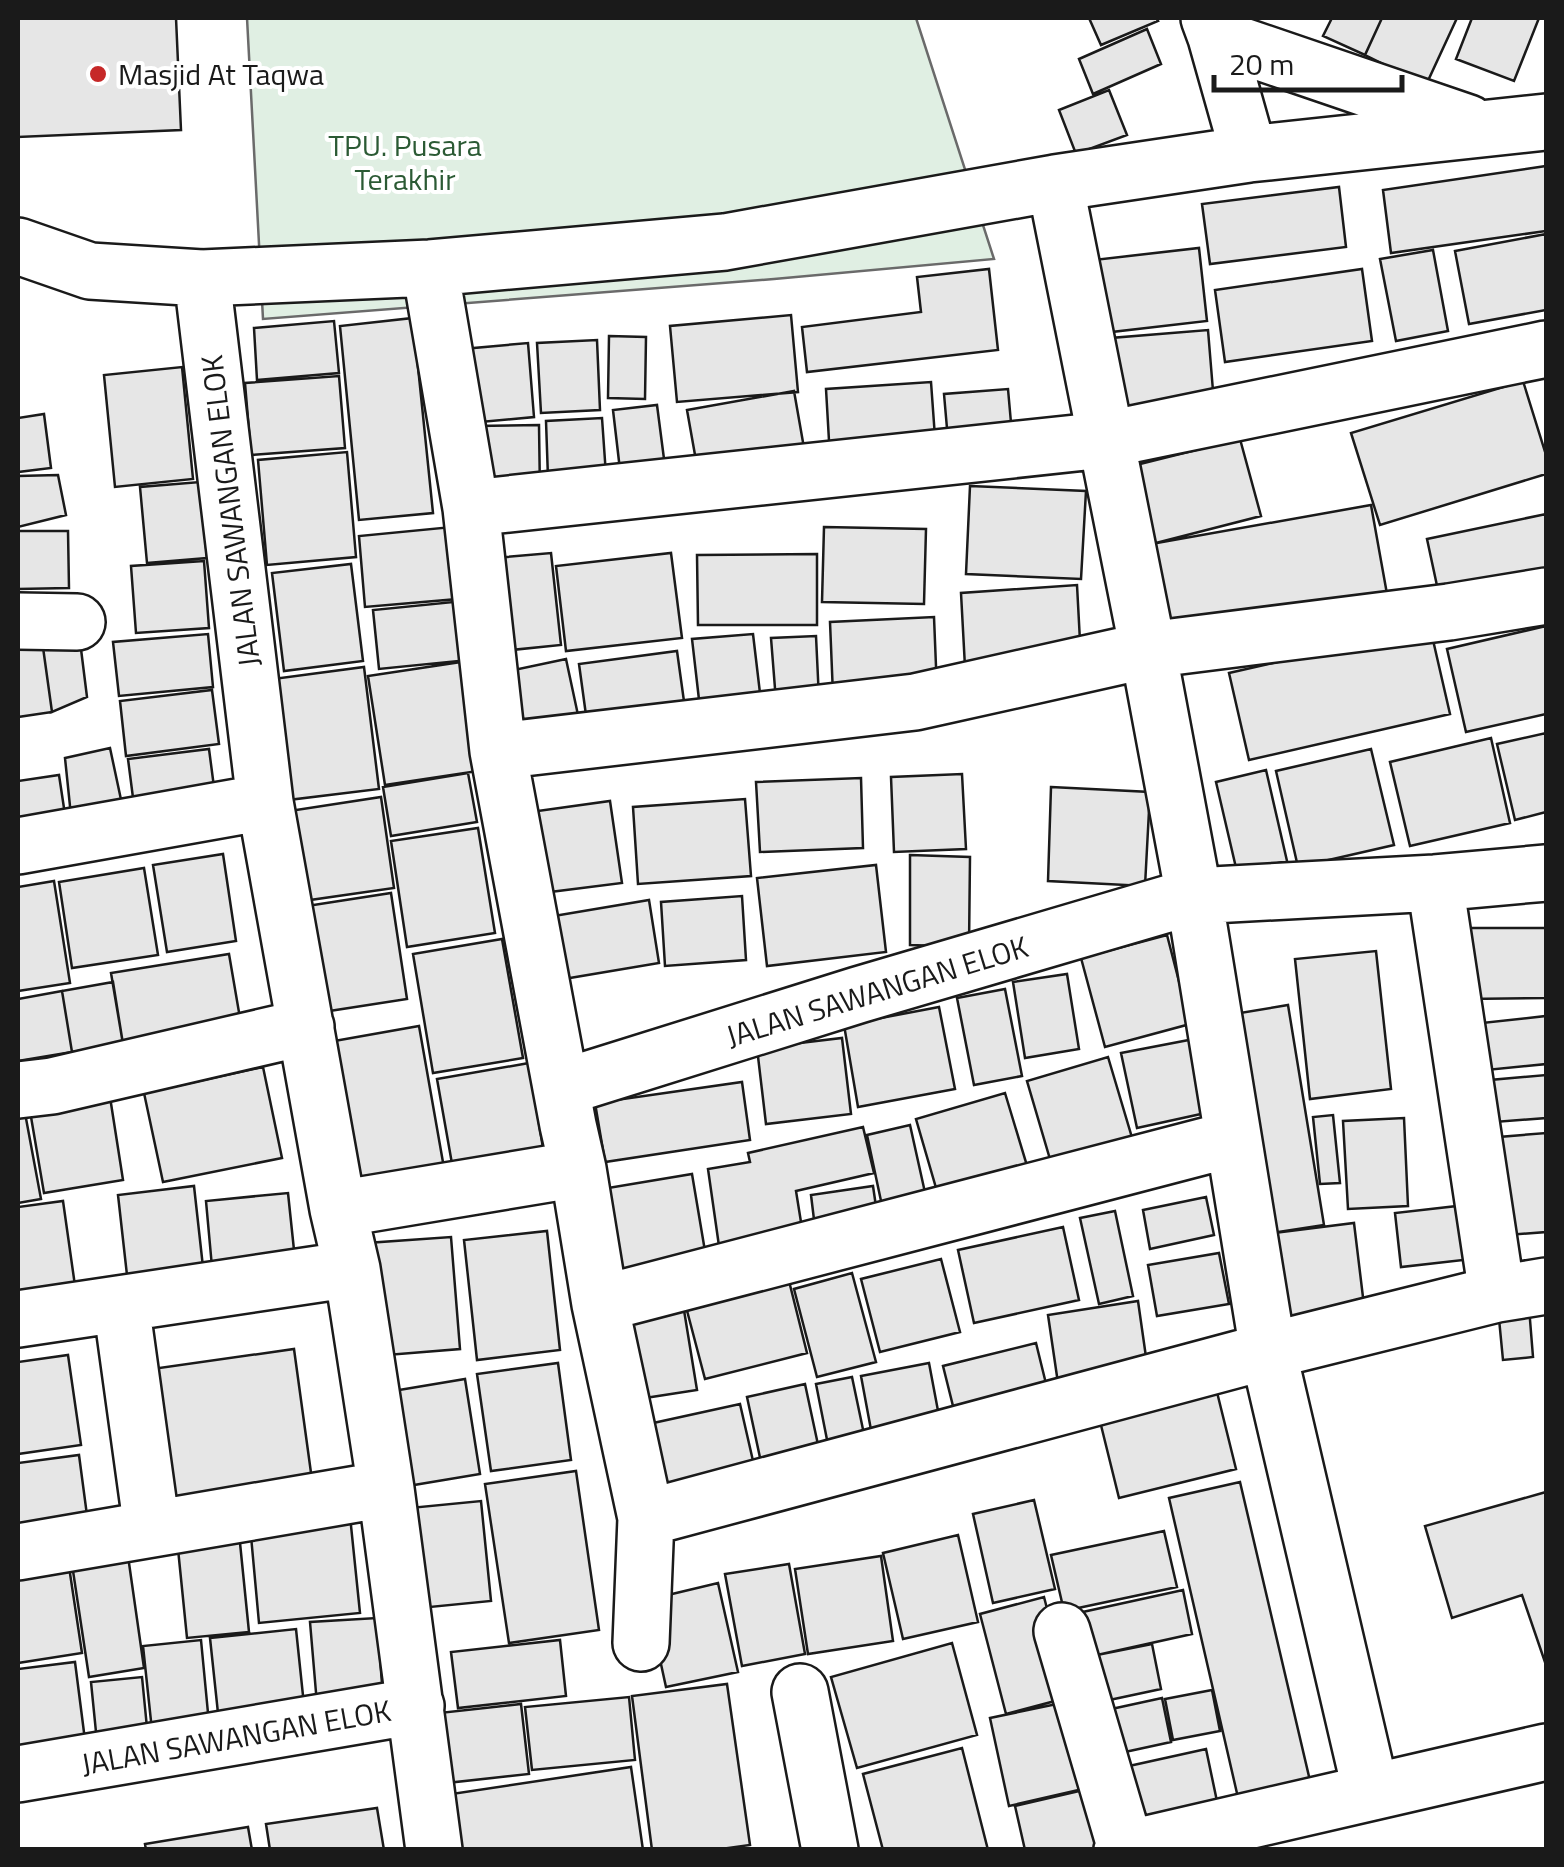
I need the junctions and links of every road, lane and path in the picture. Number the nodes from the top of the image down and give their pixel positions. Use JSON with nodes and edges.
{"nodes":[{"id":1,"x":1213,"y":27,"type":"edge"},
{"id":2,"x":1546,"y":122,"type":"edge"},
{"id":3,"x":1482,"y":128,"type":"junction"},
{"id":4,"x":1249,"y":154,"type":"junction"},
{"id":5,"x":1054,"y":183,"type":"junction"},
{"id":6,"x":18,"y":246,"type":"edge"},
{"id":7,"x":430,"y":268,"type":"junction"},
{"id":8,"x":202,"y":278,"type":"junction"},
{"id":9,"x":1546,"y":349,"type":"edge"},
{"id":10,"x":1104,"y":440,"type":"junction"},
{"id":11,"x":471,"y":508,"type":"junction"},
{"id":12,"x":1546,"y":596,"type":"edge"},
{"id":13,"x":18,"y":621,"type":"edge"},
{"id":14,"x":77,"y":622,"type":"dead end"},
{"id":15,"x":1148,"y":650,"type":"junction"},
{"id":16,"x":498,"y":751,"type":"junction"},
{"id":17,"x":265,"y":802,"type":"junction"},
{"id":18,"x":18,"y":846,"type":"edge"},
{"id":19,"x":1546,"y":873,"type":"edge"},
{"id":20,"x":1435,"y":884,"type":"junction"},
{"id":21,"x":1194,"y":896,"type":"junction"},
{"id":22,"x":306,"y":1027,"type":"junction"},
{"id":23,"x":561,"y":1088,"type":"junction"},
{"id":24,"x":18,"y":1090,"type":"edge"},
{"id":25,"x":1232,"y":1139,"type":"junction"},
{"id":26,"x":578,"y":1169,"type":"junction"},
{"id":27,"x":338,"y":1209,"type":"junction"},
{"id":28,"x":352,"y":1269,"type":"junction"},
{"id":29,"x":1522,"y":1290,"type":"edge"},
{"id":30,"x":122,"y":1304,"type":"junction"},
{"id":31,"x":600,"y":1304,"type":"junction"},
{"id":32,"x":18,"y":1319,"type":"edge"},
{"id":33,"x":1268,"y":1350,"type":"junction"},
{"id":34,"x":386,"y":1488,"type":"junction"},
{"id":35,"x":646,"y":1518,"type":"junction"},
{"id":36,"x":152,"y":1529,"type":"junction"},
{"id":37,"x":18,"y":1552,"type":"edge"},
{"id":38,"x":1062,"y":1631,"type":"dead end"},
{"id":39,"x":641,"y":1644,"type":"dead end"},
{"id":40,"x":800,"y":1692,"type":"dead end"},
{"id":41,"x":416,"y":1706,"type":"junction"},
{"id":42,"x":1546,"y":1752,"type":"edge"},
{"id":43,"x":18,"y":1774,"type":"edge"},
{"id":44,"x":1371,"y":1792,"type":"junction"},
{"id":45,"x":1124,"y":1849,"type":"edge"},
{"id":46,"x":434,"y":1850,"type":"edge"},
{"id":47,"x":830,"y":1850,"type":"edge"}],
"edges":[{"from":1,"to":3,"type":"street"},
{"from":1,"to":4,"type":"street"},
{"from":2,"to":3,"type":"street"},
{"from":3,"to":4,"type":"street"},
{"from":4,"to":5,"type":"street"},
{"from":5,"to":7,"type":"street"},
{"from":5,"to":10,"type":"street"},
{"from":6,"to":8,"type":"street"},
{"from":7,"to":8,"type":"street"},
{"from":7,"to":11,"type":"street"},
{"from":8,"to":17,"type":"street","name":"JALAN SAWANGAN ELOK"},
{"from":9,"to":10,"type":"street"},
{"from":10,"to":11,"type":"street"},
{"from":10,"to":15,"type":"street"},
{"from":11,"to":16,"type":"street"},
{"from":12,"to":15,"type":"street"},
{"from":13,"to":14,"type":"street"},
{"from":15,"to":16,"type":"street"},
{"from":15,"to":21,"type":"street"},
{"from":16,"to":23,"type":"street"},
{"from":17,"to":18,"type":"street"},
{"from":17,"to":22,"type":"street","name":"JALAN SAWANGAN ELOK"},
{"from":19,"to":20,"type":"street","name":"JALAN SAWANGAN ELOK"},
{"from":20,"to":21,"type":"street","name":"JALAN SAWANGAN ELOK"},
{"from":20,"to":29,"type":"street"},
{"from":21,"to":23,"type":"street","name":"JALAN SAWANGAN ELOK"},
{"from":21,"to":25,"type":"street"},
{"from":22,"to":24,"type":"street"},
{"from":22,"to":27,"type":"street","name":"JALAN SAWANGAN ELOK"},
{"from":23,"to":26,"type":"street"},
{"from":25,"to":31,"type":"street"},
{"from":25,"to":33,"type":"street"},
{"from":26,"to":27,"type":"street"},
{"from":26,"to":31,"type":"street"},
{"from":27,"to":28,"type":"street","name":"JALAN SAWANGAN ELOK"},
{"from":28,"to":30,"type":"street"},
{"from":28,"to":34,"type":"street","name":"JALAN SAWANGAN ELOK"},
{"from":29,"to":33,"type":"street"},
{"from":30,"to":32,"type":"street"},
{"from":30,"to":36,"type":"street"},
{"from":31,"to":35,"type":"street"},
{"from":33,"to":35,"type":"street"},
{"from":33,"to":44,"type":"street"},
{"from":34,"to":36,"type":"street"},
{"from":34,"to":41,"type":"street","name":"JALAN SAWANGAN ELOK"},
{"from":35,"to":39,"type":"street"},
{"from":36,"to":37,"type":"street"},
{"from":38,"to":45,"type":"street"},
{"from":40,"to":47,"type":"street"},
{"from":41,"to":43,"type":"street","name":"JALAN SAWANGAN ELOK"},
{"from":41,"to":46,"type":"street"},
{"from":42,"to":44,"type":"street"},
{"from":44,"to":45,"type":"street"}]}
